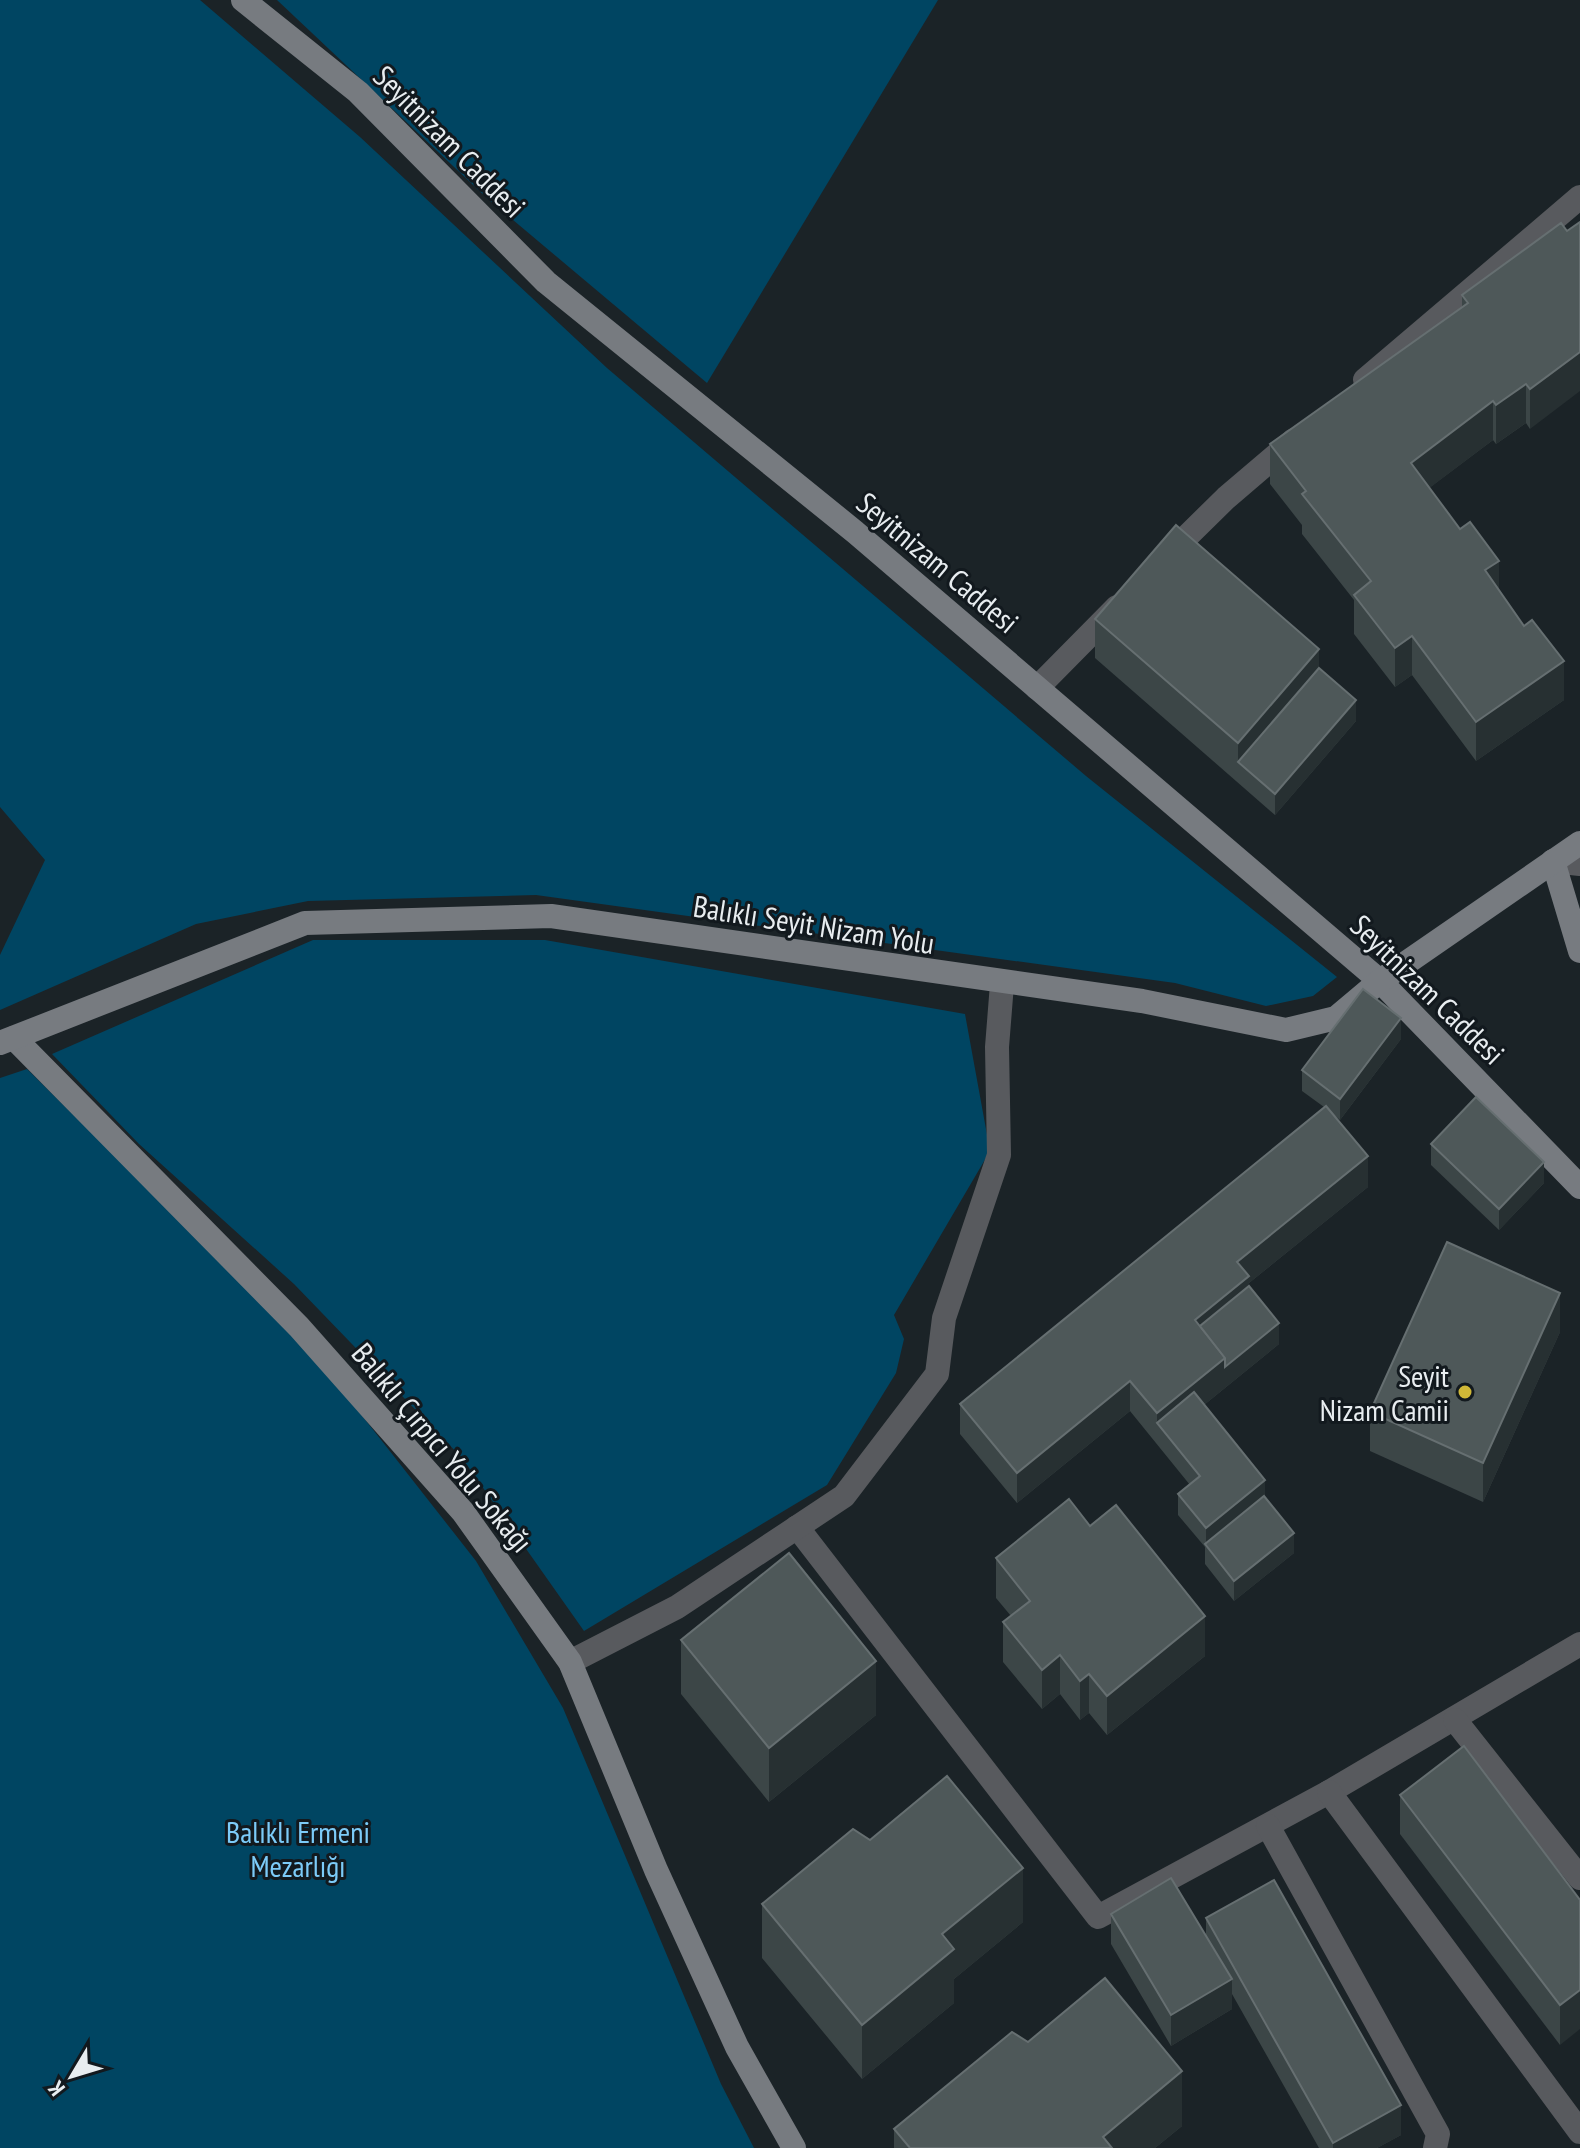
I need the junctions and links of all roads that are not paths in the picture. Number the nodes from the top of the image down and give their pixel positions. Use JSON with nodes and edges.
{"nodes":[{"id":1,"x":243,"y":0,"type":"edge"},
{"id":2,"x":1580,"y":197,"type":"edge"},
{"id":3,"x":1348,"y":394,"type":"edge"},
{"id":4,"x":1311,"y":425,"type":"edge"},
{"id":5,"x":1037,"y":688,"type":"junction"},
{"id":6,"x":1580,"y":843,"type":"edge"},
{"id":7,"x":1553,"y":861,"type":"junction"},
{"id":8,"x":1580,"y":864,"type":"edge"},
{"id":9,"x":1580,"y":951,"type":"edge"},
{"id":10,"x":1380,"y":981,"type":"junction"},
{"id":11,"x":1002,"y":984,"type":"junction"},
{"id":12,"x":7,"y":1040,"type":"edge"},
{"id":13,"x":1580,"y":1187,"type":"edge"},
{"id":14,"x":797,"y":1527,"type":"junction"},
{"id":15,"x":1580,"y":1644,"type":"edge"},
{"id":16,"x":570,"y":1662,"type":"junction"},
{"id":17,"x":1455,"y":1720,"type":"junction"},
{"id":18,"x":1329,"y":1792,"type":"junction"},
{"id":19,"x":1268,"y":1826,"type":"junction"},
{"id":20,"x":1580,"y":1878,"type":"edge"},
{"id":21,"x":1580,"y":2132,"type":"edge"},
{"id":22,"x":794,"y":2148,"type":"edge"},
{"id":23,"x":1435,"y":2148,"type":"edge"}],
"edges":[{"from":1,"to":5,"type":"street","name":"Seyitnizam Caddesi"},
{"from":2,"to":3,"type":"street"},
{"from":4,"to":5,"type":"street"},
{"from":5,"to":10,"type":"street","name":"Seyitnizam Caddesi"},
{"from":6,"to":7,"type":"street","name":"Balıklı Seyit Nizam Yolu"},
{"from":7,"to":8,"type":"street"},
{"from":7,"to":9,"type":"street"},
{"from":7,"to":10,"type":"street","name":"Balıklı Seyit Nizam Yolu"},
{"from":10,"to":11,"type":"street","name":"Balıklı Seyit Nizam Yolu"},
{"from":10,"to":13,"type":"street","name":"Seyitnizam Caddesi"},
{"from":11,"to":12,"type":"street","name":"Balıklı Seyit Nizam Yolu"},
{"from":11,"to":14,"type":"street"},
{"from":12,"to":16,"type":"street","name":"Balıklı Çırpıcı Yolu Sokağı"},
{"from":14,"to":16,"type":"street"},
{"from":14,"to":19,"type":"street"},
{"from":15,"to":17,"type":"street"},
{"from":16,"to":22,"type":"street","name":"Balıklı Çırpıcı Yolu Sokağı"},
{"from":17,"to":18,"type":"street"},
{"from":17,"to":20,"type":"street"},
{"from":18,"to":19,"type":"street"},
{"from":18,"to":21,"type":"street"},
{"from":19,"to":23,"type":"street"}]}
